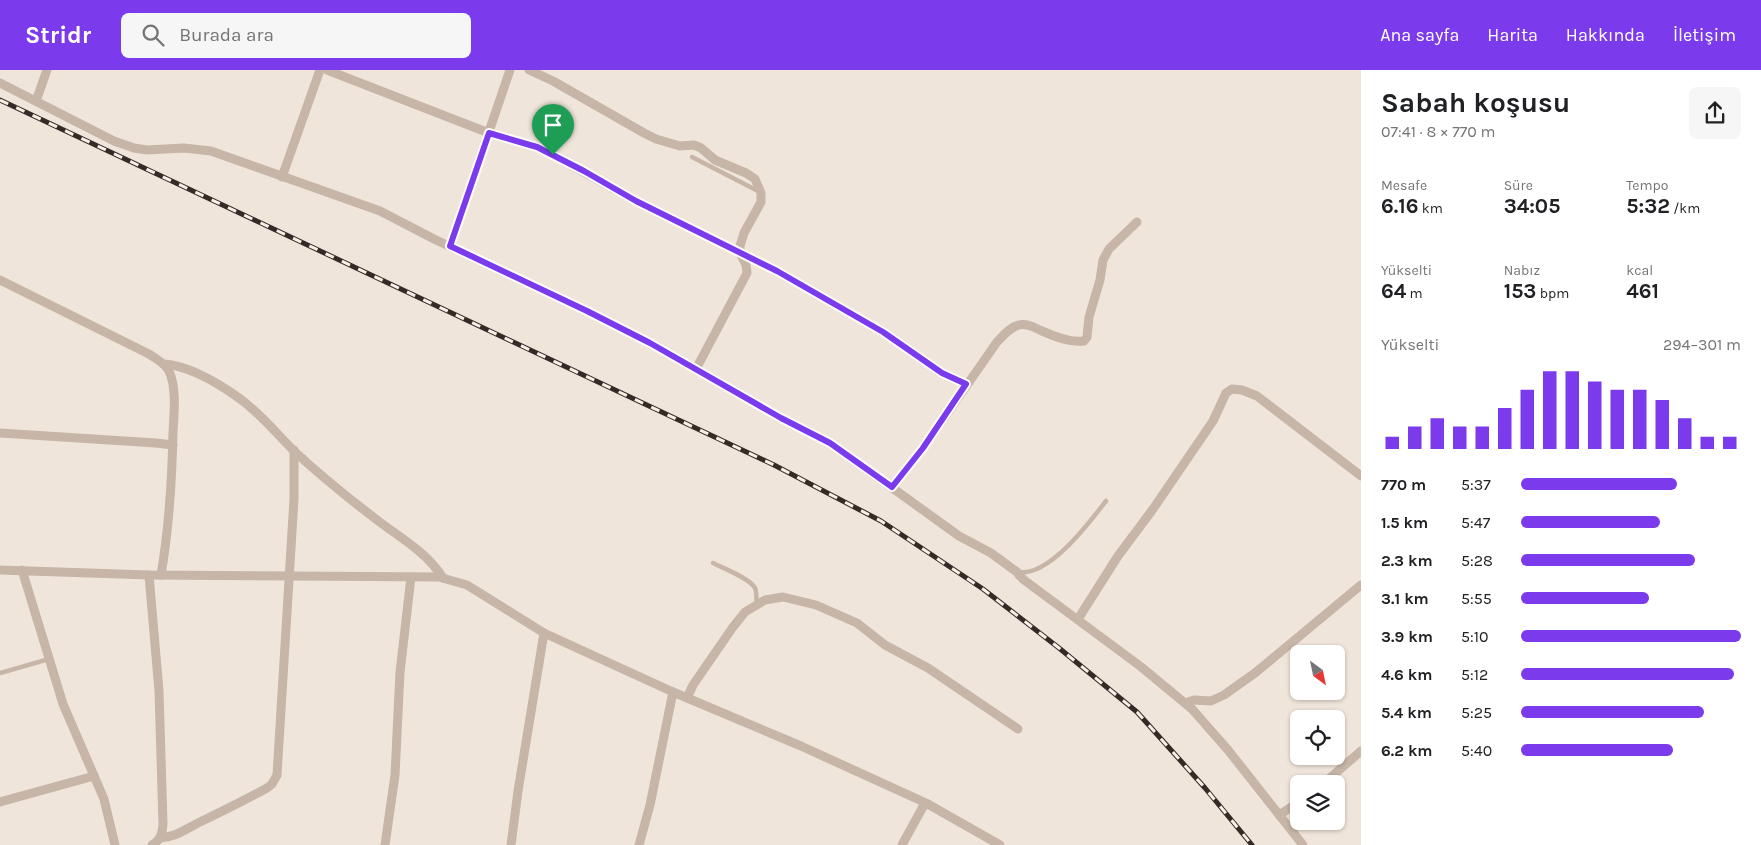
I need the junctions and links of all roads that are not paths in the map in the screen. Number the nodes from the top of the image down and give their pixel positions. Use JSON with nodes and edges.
{"nodes":[{"id":1,"x":47,"y":70,"type":"edge"},
{"id":2,"x":320,"y":70,"type":"edge"},
{"id":3,"x":327,"y":70,"type":"edge"},
{"id":4,"x":510,"y":70,"type":"edge"},
{"id":5,"x":529,"y":70,"type":"edge"},
{"id":6,"x":0,"y":83,"type":"edge"},
{"id":7,"x":36,"y":102,"type":"junction"},
{"id":8,"x":489,"y":133,"type":"junction"},
{"id":9,"x":692,"y":157,"type":"dead end"},
{"id":10,"x":282,"y":177,"type":"junction"},
{"id":11,"x":761,"y":193,"type":"junction"},
{"id":12,"x":1137,"y":222,"type":"dead end"},
{"id":13,"x":450,"y":246,"type":"junction"},
{"id":14,"x":740,"y":253,"type":"junction"},
{"id":15,"x":0,"y":280,"type":"edge"},
{"id":16,"x":164,"y":364,"type":"junction"},
{"id":17,"x":696,"y":369,"type":"junction"},
{"id":18,"x":966,"y":384,"type":"junction"},
{"id":19,"x":0,"y":433,"type":"edge"},
{"id":20,"x":173,"y":445,"type":"junction"},
{"id":21,"x":294,"y":450,"type":"junction"},
{"id":22,"x":1361,"y":476,"type":"edge"},
{"id":23,"x":892,"y":487,"type":"junction"},
{"id":24,"x":1106,"y":501,"type":"dead end"},
{"id":25,"x":713,"y":563,"type":"dead end"},
{"id":26,"x":0,"y":570,"type":"edge"},
{"id":27,"x":22,"y":570,"type":"junction"},
{"id":28,"x":1017,"y":572,"type":"junction"},
{"id":29,"x":149,"y":575,"type":"junction"},
{"id":30,"x":161,"y":575,"type":"junction"},
{"id":31,"x":288,"y":576,"type":"junction"},
{"id":32,"x":411,"y":577,"type":"junction"},
{"id":33,"x":443,"y":578,"type":"junction"},
{"id":34,"x":1361,"y":585,"type":"edge"},
{"id":35,"x":757,"y":604,"type":"junction"},
{"id":36,"x":1078,"y":620,"type":"junction"},
{"id":37,"x":544,"y":633,"type":"junction"},
{"id":38,"x":49,"y":659,"type":"junction"},
{"id":39,"x":0,"y":673,"type":"edge"},
{"id":40,"x":673,"y":692,"type":"junction"},
{"id":41,"x":687,"y":698,"type":"junction"},
{"id":42,"x":1185,"y":703,"type":"junction"},
{"id":43,"x":1018,"y":729,"type":"dead end"},
{"id":44,"x":1361,"y":751,"type":"edge"},
{"id":45,"x":1334,"y":775,"type":"edge"},
{"id":46,"x":94,"y":776,"type":"junction"},
{"id":47,"x":0,"y":802,"type":"edge"},
{"id":48,"x":925,"y":803,"type":"junction"},
{"id":49,"x":1290,"y":808,"type":"edge"},
{"id":50,"x":1279,"y":815,"type":"junction"},
{"id":51,"x":160,"y":838,"type":"junction"},
{"id":52,"x":115,"y":845,"type":"edge"},
{"id":53,"x":152,"y":845,"type":"edge"},
{"id":54,"x":385,"y":845,"type":"edge"},
{"id":55,"x":511,"y":845,"type":"edge"},
{"id":56,"x":639,"y":845,"type":"edge"},
{"id":57,"x":902,"y":845,"type":"edge"},
{"id":58,"x":1000,"y":845,"type":"edge"},
{"id":59,"x":1303,"y":845,"type":"edge"}],
"edges":[{"from":1,"to":7,"type":"street"},
{"from":2,"to":10,"type":"street"},
{"from":3,"to":8,"type":"street"},
{"from":4,"to":8,"type":"street"},
{"from":5,"to":11,"type":"street"},
{"from":6,"to":7,"type":"street"},
{"from":7,"to":10,"type":"street"},
{"from":8,"to":13,"type":"street"},
{"from":8,"to":14,"type":"street"},
{"from":9,"to":11,"type":"lane"},
{"from":10,"to":13,"type":"street"},
{"from":11,"to":14,"type":"street"},
{"from":12,"to":18,"type":"street"},
{"from":13,"to":17,"type":"street"},
{"from":14,"to":17,"type":"street"},
{"from":14,"to":18,"type":"street"},
{"from":15,"to":16,"type":"street"},
{"from":16,"to":20,"type":"street"},
{"from":16,"to":21,"type":"street"},
{"from":17,"to":23,"type":"street"},
{"from":18,"to":23,"type":"street"},
{"from":19,"to":20,"type":"street"},
{"from":20,"to":30,"type":"street"},
{"from":21,"to":31,"type":"street"},
{"from":21,"to":33,"type":"street"},
{"from":22,"to":36,"type":"street"},
{"from":23,"to":28,"type":"street"},
{"from":24,"to":28,"type":"lane"},
{"from":25,"to":35,"type":"lane"},
{"from":26,"to":27,"type":"street"},
{"from":27,"to":29,"type":"street"},
{"from":27,"to":38,"type":"street"},
{"from":28,"to":36,"type":"street"},
{"from":29,"to":30,"type":"street"},
{"from":29,"to":51,"type":"street"},
{"from":30,"to":31,"type":"street"},
{"from":31,"to":32,"type":"street"},
{"from":31,"to":51,"type":"street"},
{"from":32,"to":33,"type":"street"},
{"from":32,"to":54,"type":"street"},
{"from":33,"to":37,"type":"street"},
{"from":34,"to":42,"type":"street"},
{"from":35,"to":41,"type":"street"},
{"from":35,"to":43,"type":"street"},
{"from":36,"to":42,"type":"street"},
{"from":37,"to":40,"type":"street"},
{"from":37,"to":55,"type":"street"},
{"from":38,"to":39,"type":"lane"},
{"from":38,"to":46,"type":"street"},
{"from":40,"to":41,"type":"street"},
{"from":40,"to":56,"type":"street"},
{"from":41,"to":48,"type":"street"},
{"from":42,"to":50,"type":"street"},
{"from":44,"to":45,"type":"street"},
{"from":46,"to":47,"type":"street"},
{"from":46,"to":52,"type":"street"},
{"from":48,"to":57,"type":"street"},
{"from":48,"to":58,"type":"street"},
{"from":49,"to":50,"type":"street"},
{"from":50,"to":59,"type":"street"},
{"from":51,"to":53,"type":"street"}]}
